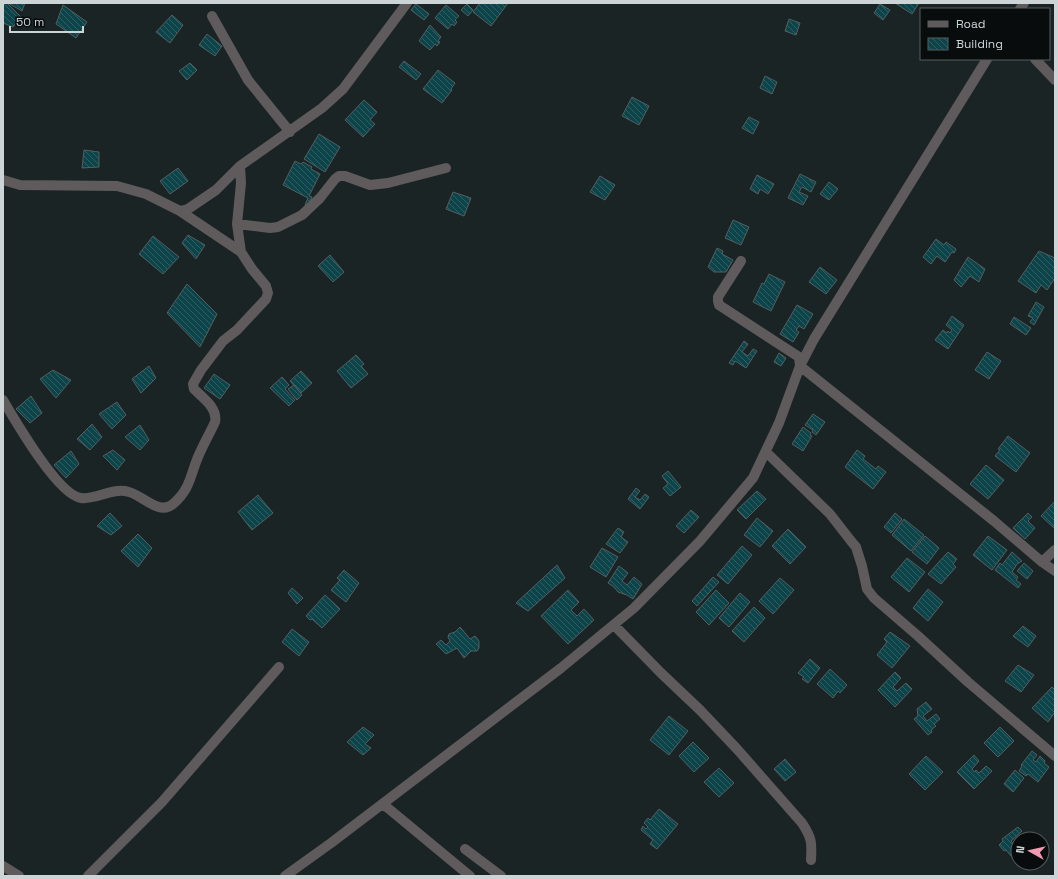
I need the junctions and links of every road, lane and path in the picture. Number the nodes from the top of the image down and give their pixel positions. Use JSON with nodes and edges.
{"nodes":[{"id":1,"x":408,"y":3,"type":"edge"},
{"id":2,"x":212,"y":16,"type":"dead end"},
{"id":3,"x":986,"y":60,"type":"edge"},
{"id":4,"x":1036,"y":60,"type":"edge"},
{"id":5,"x":1055,"y":80,"type":"edge"},
{"id":6,"x":290,"y":132,"type":"junction"},
{"id":7,"x":240,"y":166,"type":"junction"},
{"id":8,"x":446,"y":168,"type":"dead end"},
{"id":9,"x":3,"y":180,"type":"edge"},
{"id":10,"x":180,"y":211,"type":"junction"},
{"id":11,"x":238,"y":224,"type":"junction"},
{"id":12,"x":241,"y":252,"type":"junction"},
{"id":13,"x":741,"y":261,"type":"dead end"},
{"id":14,"x":800,"y":366,"type":"junction"},
{"id":15,"x":3,"y":400,"type":"edge"},
{"id":16,"x":766,"y":452,"type":"junction"},
{"id":17,"x":1055,"y":550,"type":"edge"},
{"id":18,"x":1042,"y":562,"type":"junction"},
{"id":19,"x":1055,"y":571,"type":"edge"},
{"id":20,"x":614,"y":625,"type":"junction"},
{"id":21,"x":279,"y":667,"type":"dead end"},
{"id":22,"x":1055,"y":756,"type":"edge"},
{"id":23,"x":383,"y":804,"type":"junction"},
{"id":24,"x":465,"y":849,"type":"dead end"},
{"id":25,"x":811,"y":860,"type":"dead end"},
{"id":26,"x":3,"y":866,"type":"edge"},
{"id":27,"x":19,"y":876,"type":"edge"},
{"id":28,"x":88,"y":876,"type":"edge"},
{"id":29,"x":285,"y":876,"type":"edge"},
{"id":30,"x":470,"y":876,"type":"edge"},
{"id":31,"x":501,"y":876,"type":"edge"}],
"edges":[{"from":1,"to":6,"type":"street"},
{"from":2,"to":6,"type":"street"},
{"from":3,"to":14,"type":"street"},
{"from":4,"to":5,"type":"street"},
{"from":6,"to":7,"type":"street"},
{"from":7,"to":10,"type":"street"},
{"from":7,"to":11,"type":"street"},
{"from":8,"to":11,"type":"street"},
{"from":9,"to":10,"type":"street"},
{"from":10,"to":12,"type":"street"},
{"from":11,"to":12,"type":"street"},
{"from":12,"to":15,"type":"street"},
{"from":13,"to":14,"type":"street"},
{"from":14,"to":16,"type":"street"},
{"from":14,"to":18,"type":"street"},
{"from":16,"to":20,"type":"street"},
{"from":16,"to":22,"type":"street"},
{"from":17,"to":18,"type":"street"},
{"from":18,"to":19,"type":"street"},
{"from":20,"to":23,"type":"street"},
{"from":20,"to":25,"type":"street"},
{"from":21,"to":28,"type":"street"},
{"from":23,"to":29,"type":"street"},
{"from":23,"to":30,"type":"street"},
{"from":24,"to":31,"type":"street"},
{"from":26,"to":27,"type":"street"}]}
